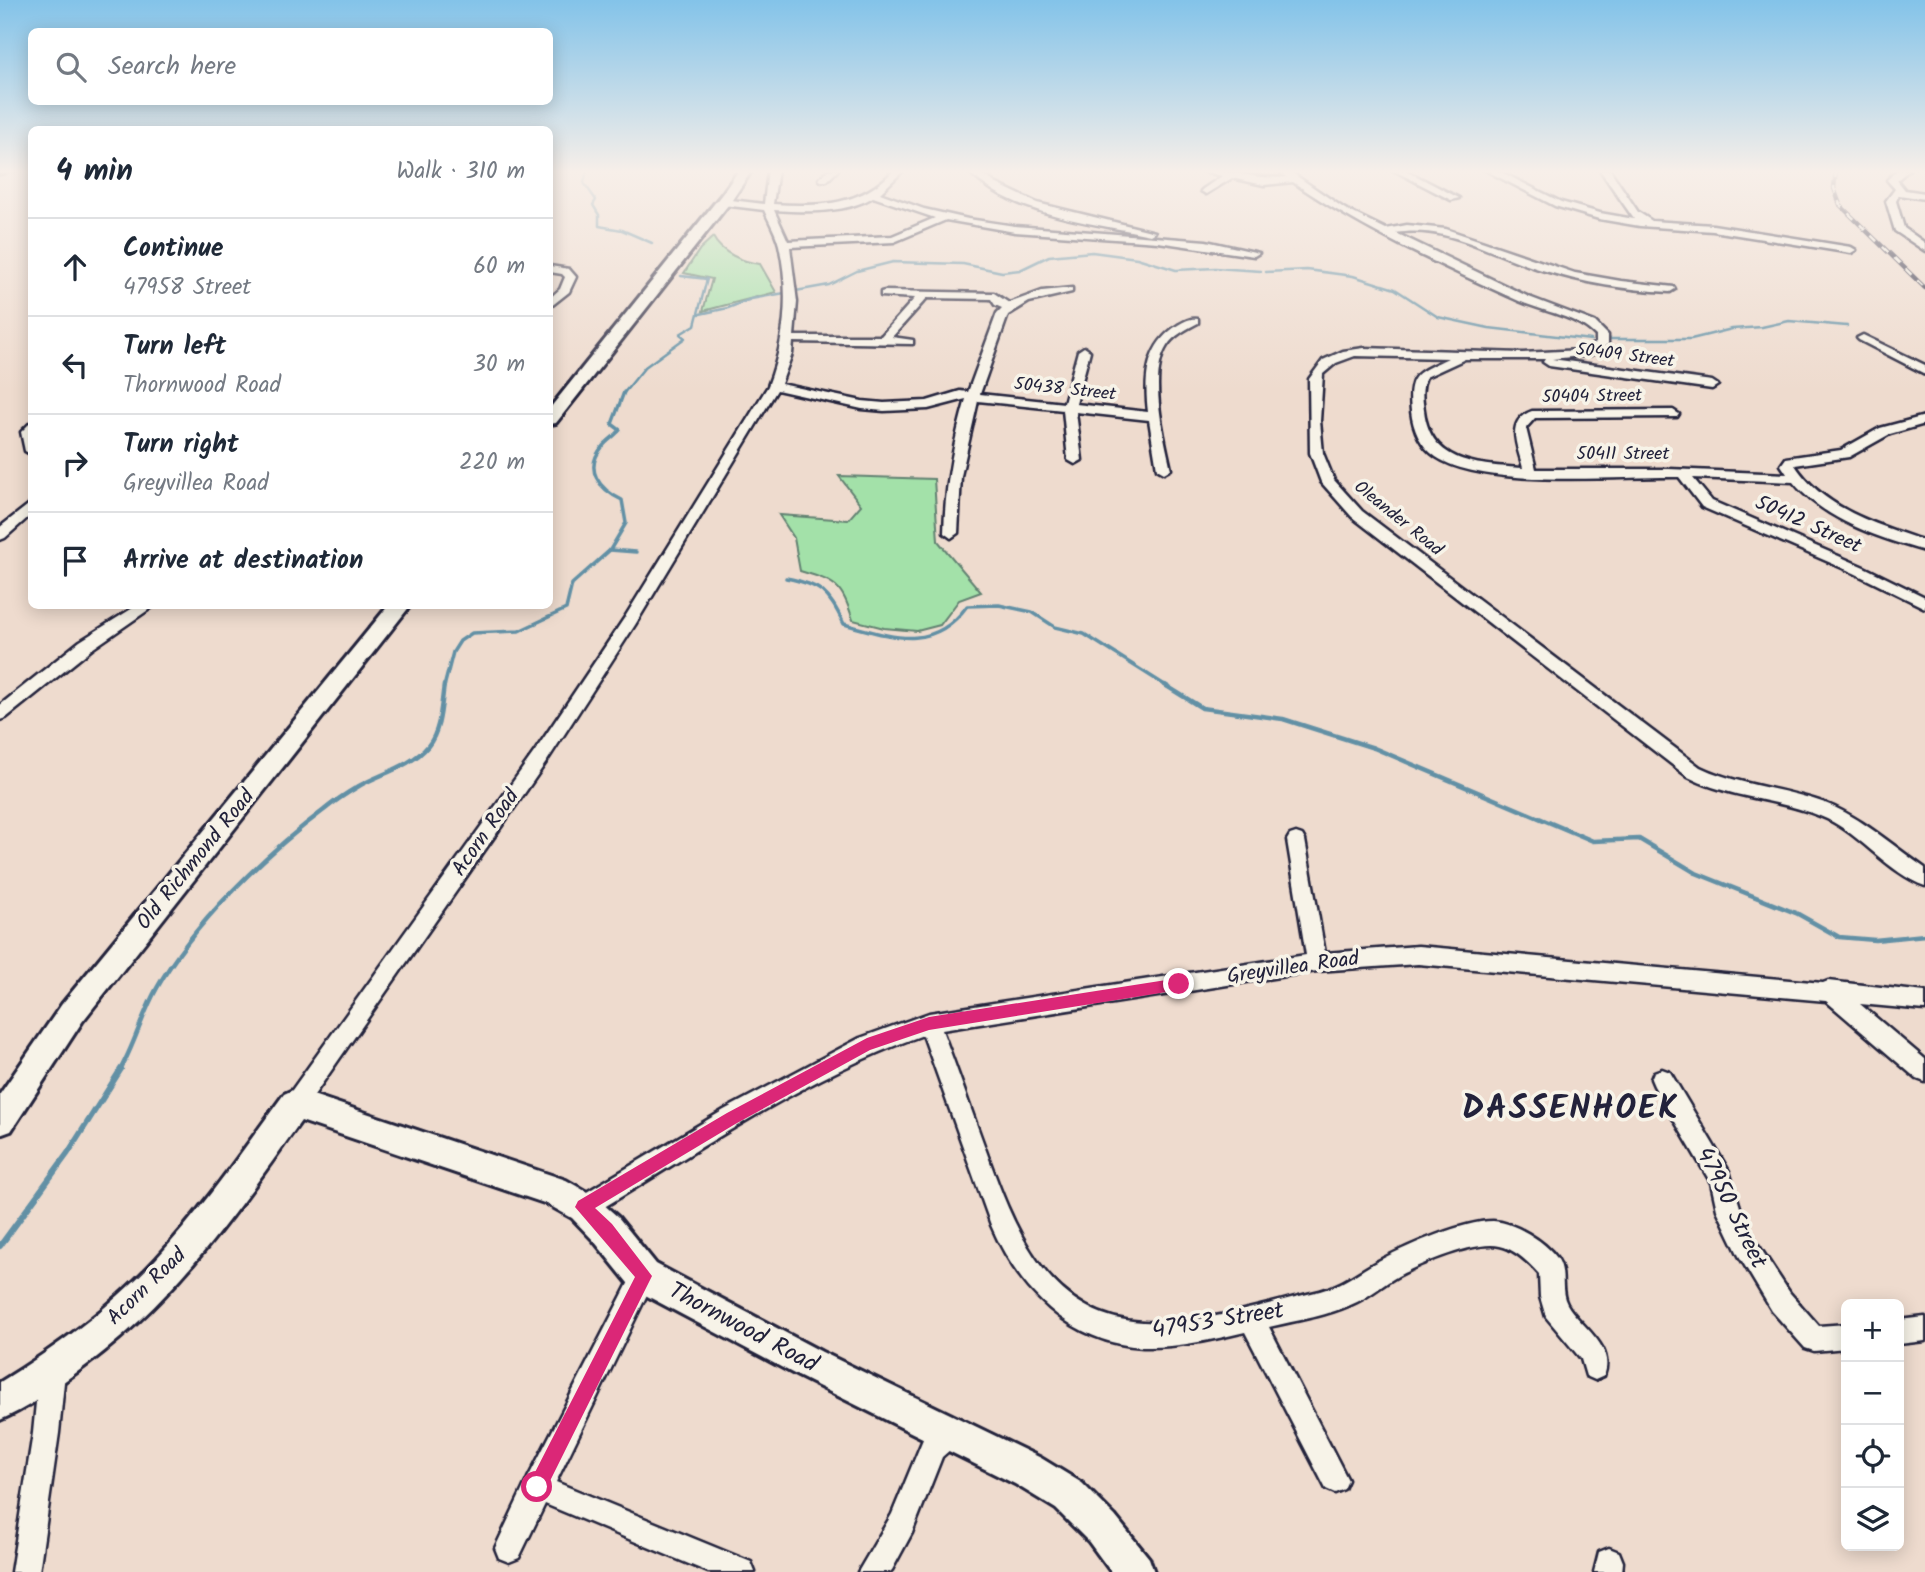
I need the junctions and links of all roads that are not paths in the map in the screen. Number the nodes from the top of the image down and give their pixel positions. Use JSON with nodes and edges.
{"nodes":[{"id":1,"x":690,"y":243,"type":"edge"},
{"id":2,"x":798,"y":243,"type":"edge"},
{"id":3,"x":1196,"y":243,"type":"edge"},
{"id":4,"x":1410,"y":243,"type":"edge"},
{"id":5,"x":1476,"y":243,"type":"edge"},
{"id":6,"x":1803,"y":243,"type":"edge"},
{"id":7,"x":784,"y":244,"type":"joint"},
{"id":8,"x":1851,"y":250,"type":"dead end"},
{"id":9,"x":1254,"y":253,"type":"dead end"},
{"id":10,"x":553,"y":269,"type":"edge"},
{"id":11,"x":1670,"y":289,"type":"dead end"},
{"id":12,"x":1068,"y":290,"type":"dead end"},
{"id":13,"x":885,"y":294,"type":"dead end"},
{"id":14,"x":923,"y":296,"type":"junction"},
{"id":15,"x":553,"y":301,"type":"edge"},
{"id":16,"x":1009,"y":307,"type":"junction"},
{"id":17,"x":1194,"y":321,"type":"dead end"},
{"id":18,"x":1863,"y":338,"type":"dead end"},
{"id":19,"x":789,"y":339,"type":"junction"},
{"id":20,"x":884,"y":339,"type":"junction"},
{"id":21,"x":909,"y":342,"type":"dead end"},
{"id":22,"x":1084,"y":351,"type":"dead end"},
{"id":23,"x":1462,"y":356,"type":"junction"},
{"id":24,"x":1535,"y":357,"type":"junction"},
{"id":25,"x":1925,"y":370,"type":"edge"},
{"id":26,"x":1712,"y":385,"type":"dead end"},
{"id":27,"x":774,"y":386,"type":"junction"},
{"id":28,"x":972,"y":397,"type":"junction"},
{"id":29,"x":1069,"y":409,"type":"junction"},
{"id":30,"x":1673,"y":414,"type":"dead end"},
{"id":31,"x":553,"y":415,"type":"edge"},
{"id":32,"x":1155,"y":417,"type":"junction"},
{"id":33,"x":1922,"y":423,"type":"edge"},
{"id":34,"x":1075,"y":460,"type":"dead end"},
{"id":35,"x":1164,"y":469,"type":"dead end"},
{"id":36,"x":1530,"y":471,"type":"junction"},
{"id":37,"x":1683,"y":474,"type":"junction"},
{"id":38,"x":1795,"y":478,"type":"junction"},
{"id":39,"x":28,"y":510,"type":"edge"},
{"id":40,"x":951,"y":533,"type":"dead end"},
{"id":41,"x":0,"y":535,"type":"edge"},
{"id":42,"x":1925,"y":546,"type":"edge"},
{"id":43,"x":1925,"y":603,"type":"edge"},
{"id":44,"x":141,"y":609,"type":"edge"},
{"id":45,"x":397,"y":609,"type":"edge"},
{"id":46,"x":0,"y":714,"type":"edge"},
{"id":47,"x":1296,"y":840,"type":"dead end"},
{"id":48,"x":1925,"y":878,"type":"edge"},
{"id":49,"x":1317,"y":962,"type":"junction"},
{"id":50,"x":1828,"y":990,"type":"junction"},
{"id":51,"x":1925,"y":1000,"type":"edge"},
{"id":52,"x":929,"y":1023,"type":"junction"},
{"id":53,"x":1925,"y":1072,"type":"edge"},
{"id":54,"x":1662,"y":1079,"type":"dead end"},
{"id":55,"x":295,"y":1104,"type":"junction"},
{"id":56,"x":0,"y":1120,"type":"edge"},
{"id":57,"x":583,"y":1207,"type":"junction"},
{"id":58,"x":644,"y":1276,"type":"junction"},
{"id":59,"x":1251,"y":1318,"type":"junction"},
{"id":60,"x":1925,"y":1329,"type":"edge"},
{"id":61,"x":1904,"y":1331,"type":"edge"},
{"id":62,"x":1841,"y":1336,"type":"edge"},
{"id":63,"x":1595,"y":1367,"type":"dead end"},
{"id":64,"x":52,"y":1372,"type":"junction"},
{"id":65,"x":0,"y":1402,"type":"edge"},
{"id":66,"x":950,"y":1433,"type":"junction"},
{"id":67,"x":1335,"y":1480,"type":"dead end"},
{"id":68,"x":537,"y":1487,"type":"junction"},
{"id":69,"x":509,"y":1548,"type":"dead end"},
{"id":70,"x":25,"y":1572,"type":"edge"},
{"id":71,"x":741,"y":1572,"type":"edge"},
{"id":72,"x":872,"y":1572,"type":"edge"},
{"id":73,"x":1135,"y":1572,"type":"edge"}],
"edges":[{"from":1,"to":31,"type":"street"},
{"from":2,"to":7,"type":"street"},
{"from":3,"to":9,"type":"street"},
{"from":4,"to":24,"type":"street","name":"Oleander Road"},
{"from":5,"to":11,"type":"street"},
{"from":6,"to":8,"type":"street"},
{"from":7,"to":19,"type":"street","name":"Acorn Road"},
{"from":10,"to":15,"type":"street"},
{"from":12,"to":16,"type":"street"},
{"from":13,"to":14,"type":"street"},
{"from":14,"to":16,"type":"street"},
{"from":14,"to":20,"type":"street"},
{"from":16,"to":28,"type":"street"},
{"from":17,"to":32,"type":"street"},
{"from":18,"to":25,"type":"street"},
{"from":19,"to":20,"type":"street"},
{"from":19,"to":27,"type":"street","name":"Acorn Road"},
{"from":20,"to":21,"type":"street"},
{"from":22,"to":29,"type":"street"},
{"from":23,"to":24,"type":"street","name":"Oleander Road"},
{"from":23,"to":36,"type":"street","name":"50411 Street"},
{"from":23,"to":48,"type":"street","name":"Oleander Road"},
{"from":24,"to":26,"type":"street","name":"50409 Street"},
{"from":27,"to":28,"type":"street","name":"50438 Street"},
{"from":27,"to":55,"type":"street","name":"Acorn Road"},
{"from":28,"to":29,"type":"street","name":"50438 Street"},
{"from":28,"to":40,"type":"street"},
{"from":29,"to":32,"type":"street","name":"50438 Street"},
{"from":29,"to":34,"type":"street"},
{"from":30,"to":36,"type":"street","name":"50404 Street"},
{"from":32,"to":35,"type":"street"},
{"from":33,"to":38,"type":"street"},
{"from":36,"to":37,"type":"street","name":"50411 Street"},
{"from":37,"to":38,"type":"street","name":"50411 Street"},
{"from":37,"to":43,"type":"street","name":"50412 Street"},
{"from":38,"to":42,"type":"street"},
{"from":39,"to":41,"type":"street"},
{"from":44,"to":46,"type":"street"},
{"from":45,"to":56,"type":"street","name":"Old Richmond Road"},
{"from":47,"to":49,"type":"street"},
{"from":49,"to":50,"type":"street","name":"Greyvillea Road"},
{"from":49,"to":52,"type":"street","name":"Greyvillea Road"},
{"from":50,"to":51,"type":"street","name":"Greyvillea Road"},
{"from":50,"to":53,"type":"street"},
{"from":52,"to":57,"type":"street","name":"Greyvillea Road"},
{"from":52,"to":59,"type":"street","name":"47953 Street"},
{"from":54,"to":62,"type":"street","name":"47950 Street"},
{"from":55,"to":57,"type":"street","name":"Thornwood Road"},
{"from":55,"to":64,"type":"street","name":"Acorn Road"},
{"from":57,"to":58,"type":"street","name":"Thornwood Road"},
{"from":58,"to":66,"type":"street","name":"Thornwood Road"},
{"from":58,"to":68,"type":"street"},
{"from":59,"to":63,"type":"street","name":"47953 Street"},
{"from":59,"to":67,"type":"street"},
{"from":60,"to":61,"type":"street"},
{"from":64,"to":65,"type":"street","name":"Acorn Road"},
{"from":64,"to":70,"type":"street"},
{"from":66,"to":72,"type":"street"},
{"from":66,"to":73,"type":"street","name":"Thornwood Road"},
{"from":68,"to":69,"type":"street"},
{"from":68,"to":71,"type":"street"}]}
